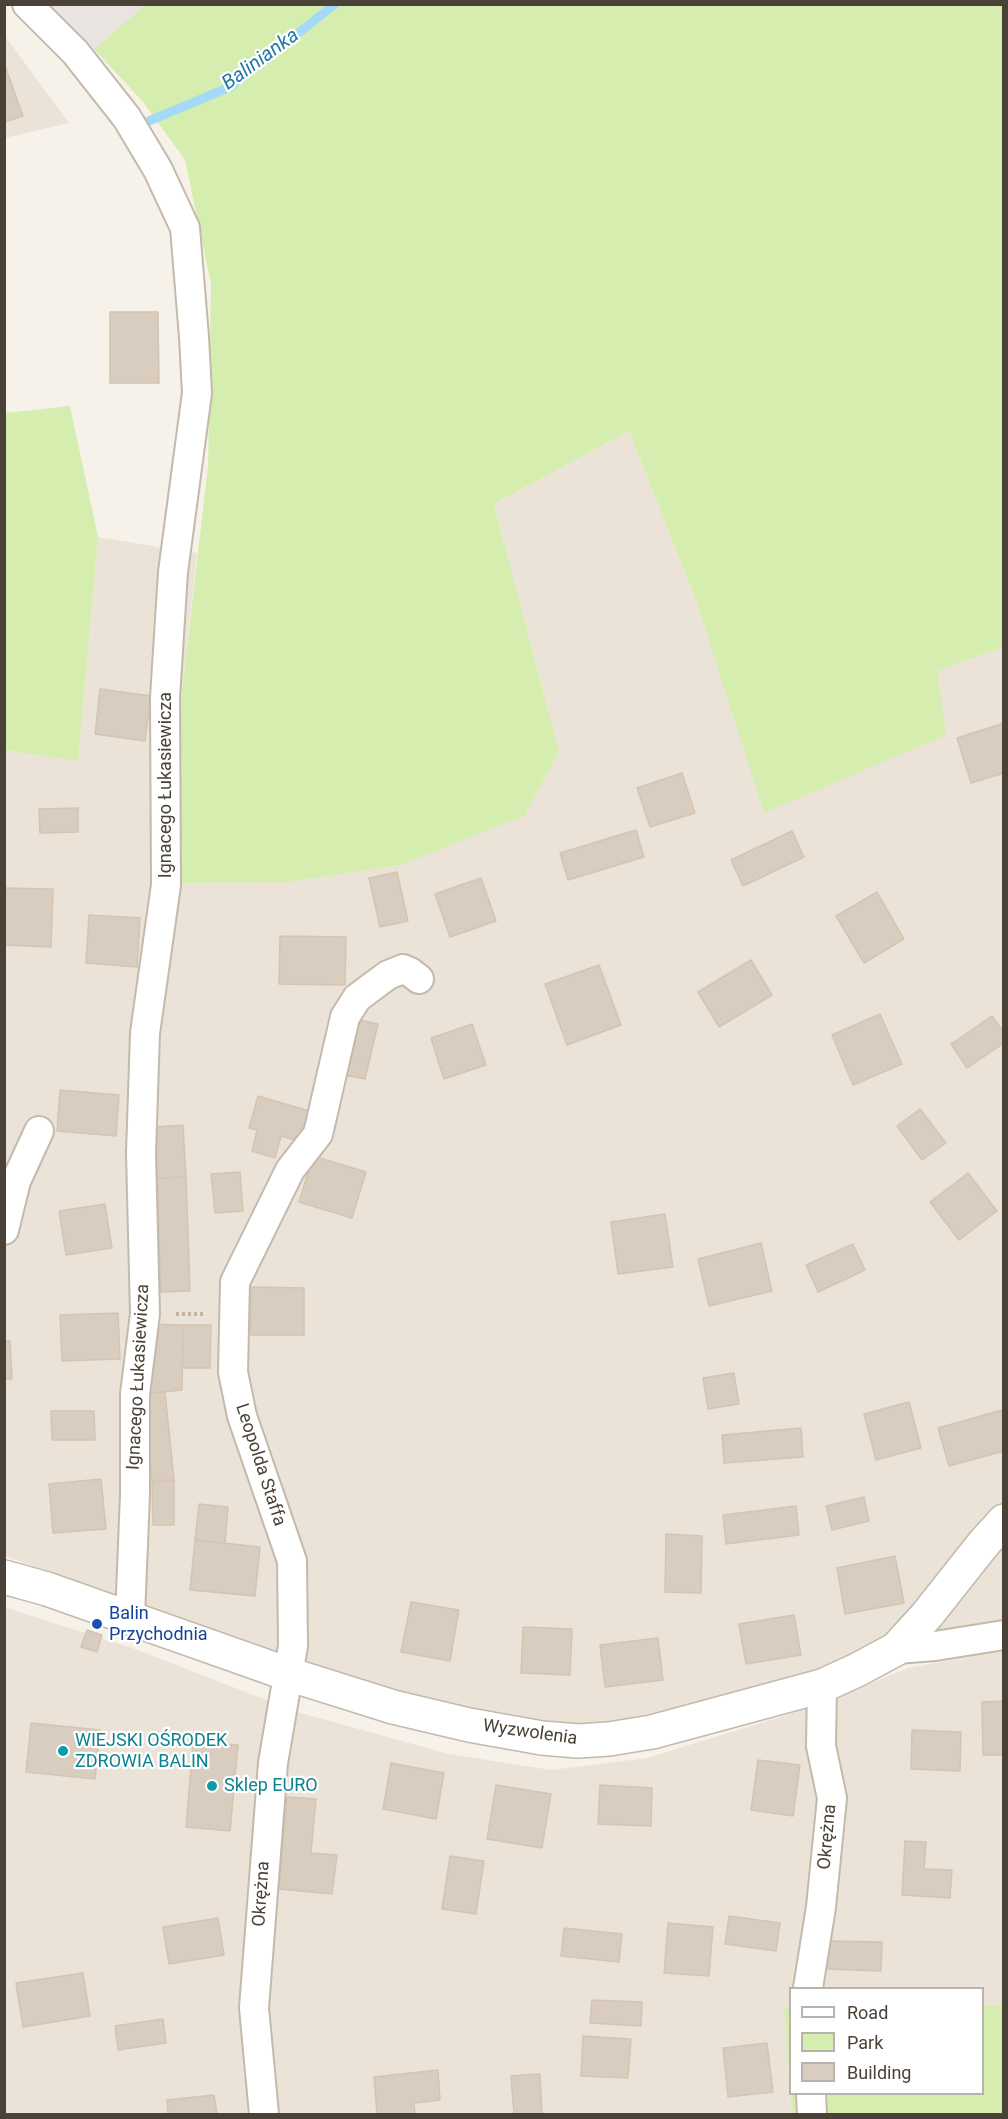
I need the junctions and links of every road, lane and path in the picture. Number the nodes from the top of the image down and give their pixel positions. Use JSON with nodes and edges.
{"nodes":[{"id":1,"x":27,"y":4,"type":"edge"},
{"id":2,"x":419,"y":979,"type":"dead end"},
{"id":3,"x":39,"y":1131,"type":"dead end"},
{"id":4,"x":4,"y":1230,"type":"edge"},
{"id":5,"x":145,"y":1314,"type":"junction"},
{"id":6,"x":234,"y":1314,"type":"junction"},
{"id":7,"x":1004,"y":1521,"type":"edge"},
{"id":8,"x":4,"y":1577,"type":"edge"},
{"id":9,"x":130,"y":1618,"type":"junction"},
{"id":10,"x":1004,"y":1635,"type":"edge"},
{"id":11,"x":896,"y":1649,"type":"junction"},
{"id":12,"x":288,"y":1674,"type":"junction"},
{"id":13,"x":822,"y":1686,"type":"junction"},
{"id":14,"x":808,"y":1987,"type":"edge"},
{"id":15,"x":811,"y":2095,"type":"edge"},
{"id":16,"x":264,"y":2115,"type":"edge"},
{"id":17,"x":812,"y":2115,"type":"edge"}],
"edges":[{"from":1,"to":5,"type":"street","name":"Ignacego Łukasiewicza"},
{"from":2,"to":6,"type":"street","name":"Leopolda Staffa"},
{"from":3,"to":4,"type":"street"},
{"from":5,"to":6,"type":"path"},
{"from":5,"to":9,"type":"street","name":"Ignacego Łukasiewicza"},
{"from":6,"to":12,"type":"street","name":"Leopolda Staffa"},
{"from":7,"to":11,"type":"street","name":"Wyzwolenia"},
{"from":8,"to":9,"type":"street","name":"Wyzwolenia"},
{"from":9,"to":12,"type":"street","name":"Wyzwolenia"},
{"from":10,"to":11,"type":"street"},
{"from":11,"to":13,"type":"street","name":"Wyzwolenia"},
{"from":12,"to":13,"type":"street","name":"Wyzwolenia"},
{"from":12,"to":16,"type":"street","name":"Okrężna"},
{"from":13,"to":14,"type":"street","name":"Okrężna"},
{"from":15,"to":17,"type":"street"}]}
